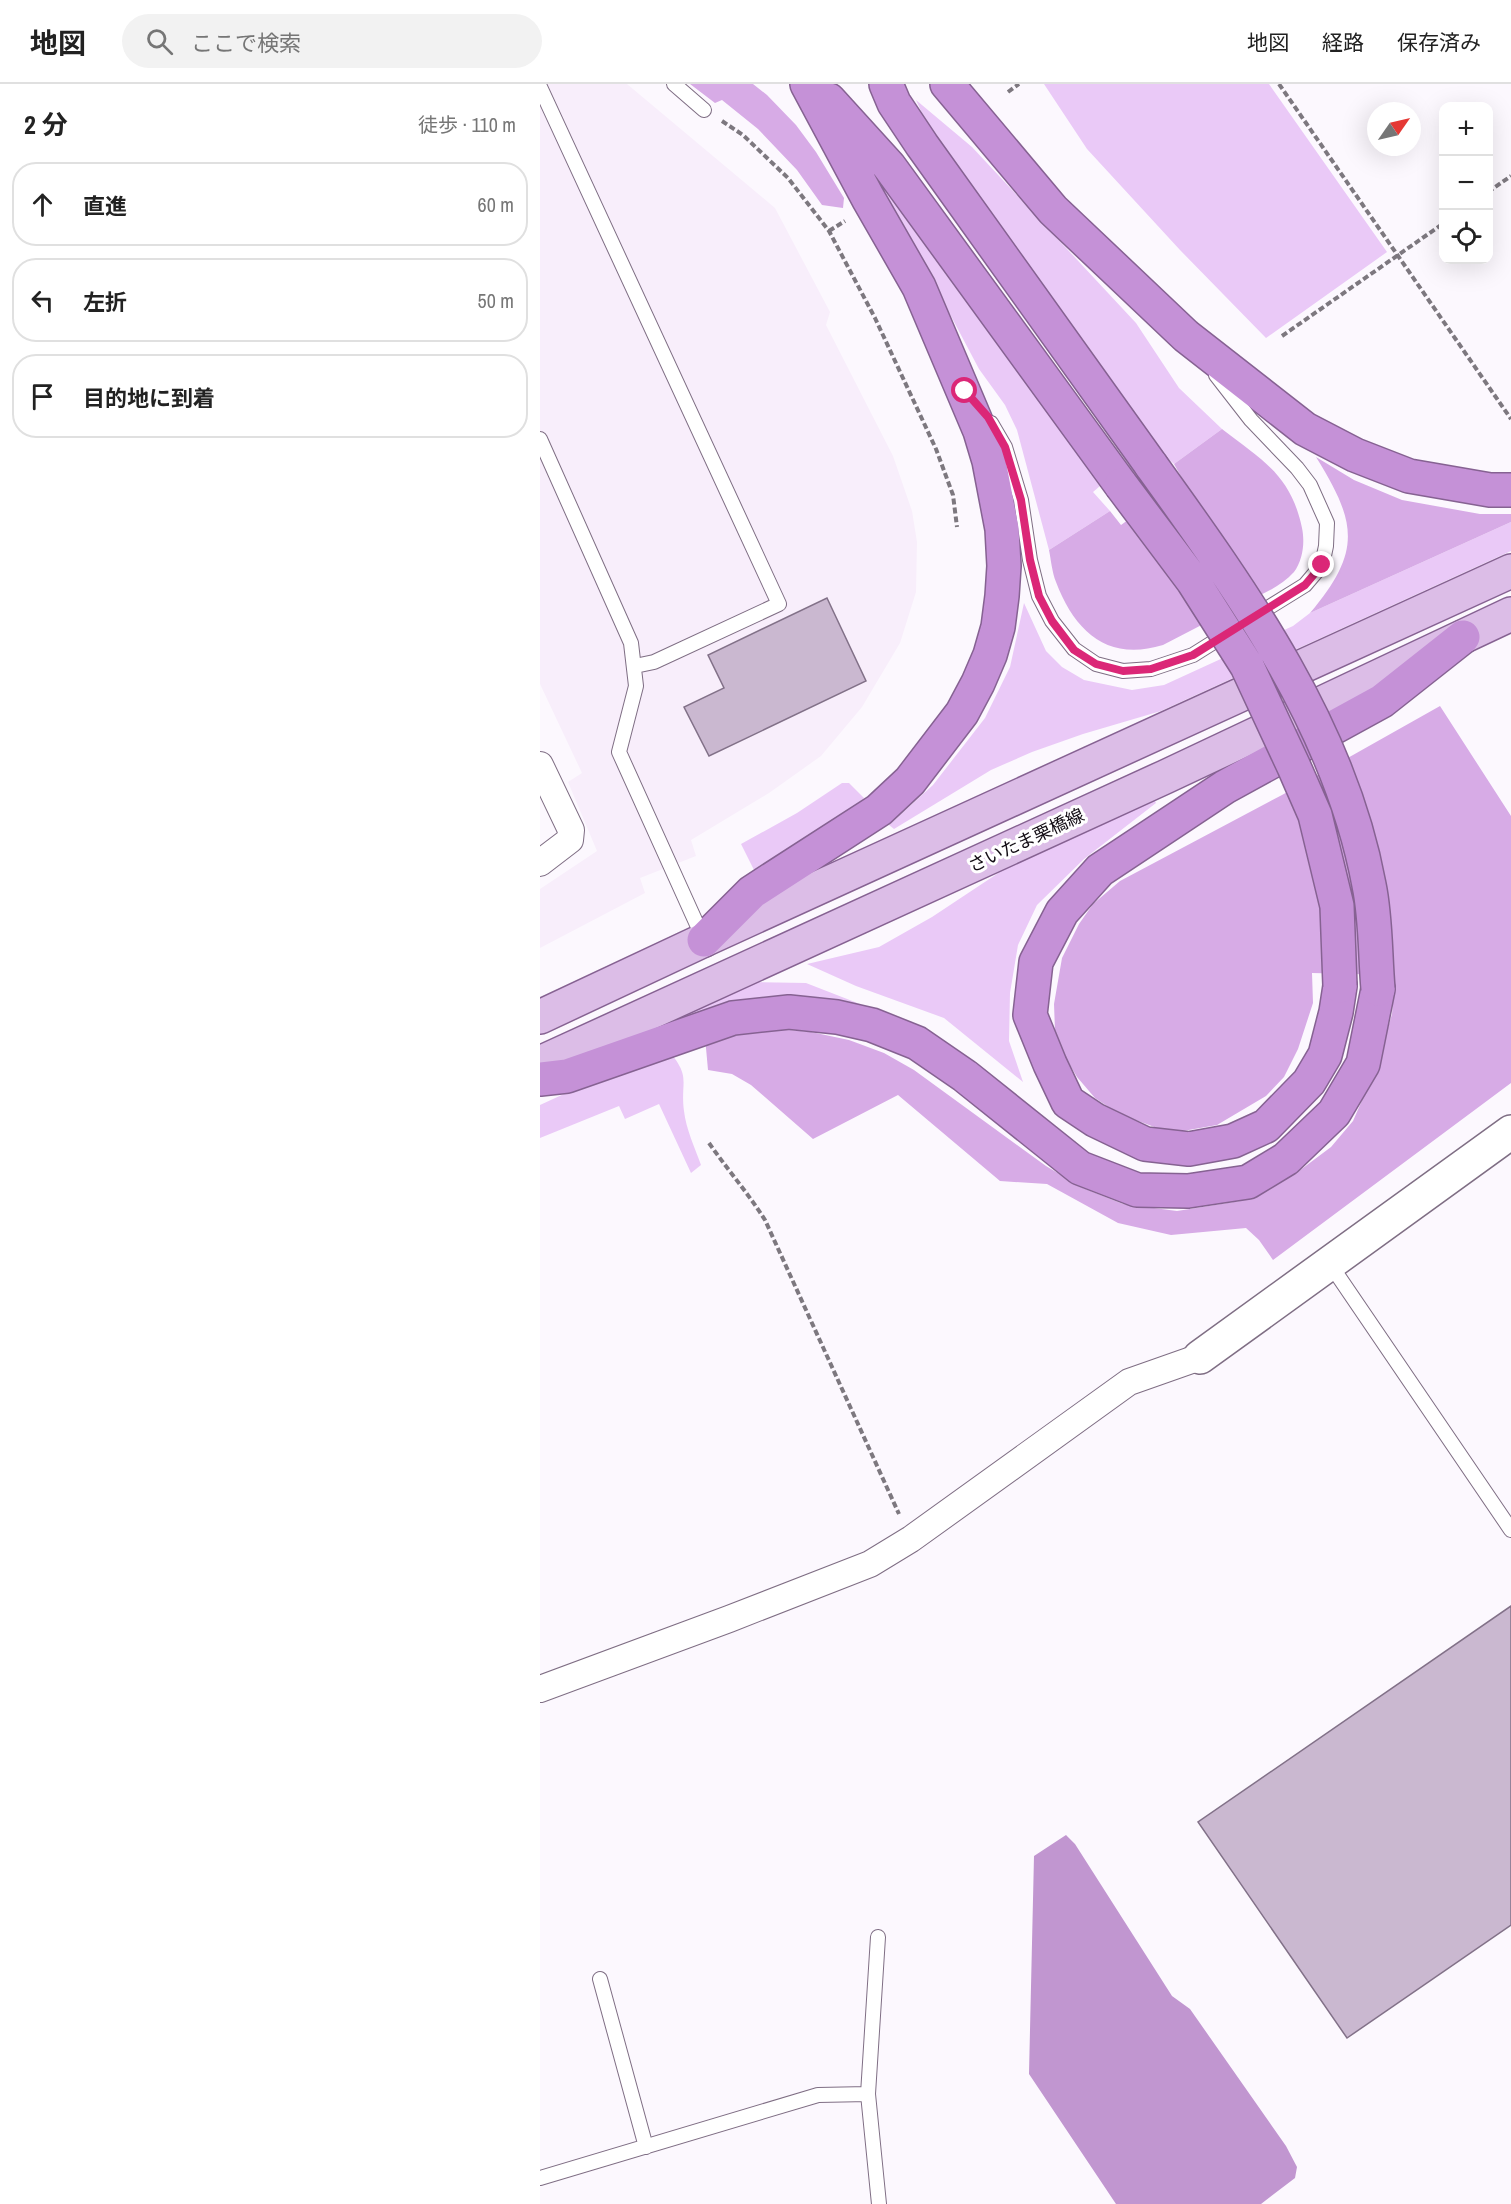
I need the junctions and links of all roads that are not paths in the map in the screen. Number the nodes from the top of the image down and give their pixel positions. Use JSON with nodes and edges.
{"nodes":[{"id":1,"x":674,"y":84,"type":"edge"},
{"id":2,"x":807,"y":84,"type":"edge"},
{"id":3,"x":815,"y":84,"type":"edge"},
{"id":4,"x":886,"y":84,"type":"edge"},
{"id":5,"x":947,"y":84,"type":"edge"},
{"id":6,"x":540,"y":87,"type":"edge"},
{"id":7,"x":704,"y":110,"type":"road end"},
{"id":8,"x":1186,"y":336,"type":"junction"},
{"id":9,"x":965,"y":391,"type":"junction"},
{"id":10,"x":540,"y":439,"type":"edge"},
{"id":11,"x":1511,"y":490,"type":"edge"},
{"id":12,"x":1511,"y":571,"type":"edge"},
{"id":13,"x":1511,"y":614,"type":"edge"},
{"id":14,"x":1463,"y":637,"type":"junction"},
{"id":15,"x":635,"y":666,"type":"junction"},
{"id":16,"x":540,"y":765,"type":"edge"},
{"id":17,"x":540,"y":863,"type":"edge"},
{"id":18,"x":704,"y":940,"type":"junction"},
{"id":19,"x":540,"y":1017,"type":"edge"},
{"id":20,"x":540,"y":1063,"type":"edge"},
{"id":21,"x":540,"y":1079,"type":"edge"},
{"id":22,"x":1511,"y":1132,"type":"edge"},
{"id":23,"x":1330,"y":1263,"type":"junction"},
{"id":24,"x":1200,"y":1357,"type":"joint"},
{"id":25,"x":1511,"y":1530,"type":"edge"},
{"id":26,"x":540,"y":1689,"type":"edge"},
{"id":27,"x":878,"y":1937,"type":"dead end"},
{"id":28,"x":600,"y":1978,"type":"dead end"},
{"id":29,"x":868,"y":2094,"type":"junction"},
{"id":30,"x":646,"y":2147,"type":"junction"},
{"id":31,"x":540,"y":2178,"type":"edge"},
{"id":32,"x":879,"y":2204,"type":"edge"}],
"edges":[{"from":1,"to":7,"type":"lane"},
{"from":2,"to":9,"type":"highway"},
{"from":3,"to":14,"type":"highway","bridge":true},
{"from":4,"to":21,"type":"highway","bridge":true},
{"from":5,"to":8,"type":"highway"},
{"from":6,"to":15,"type":"lane"},
{"from":8,"to":9,"type":"lane"},
{"from":8,"to":11,"type":"highway"},
{"from":9,"to":18,"type":"highway"},
{"from":10,"to":15,"type":"lane"},
{"from":12,"to":18,"type":"main road"},
{"from":13,"to":14,"type":"main road","name":"さいたま栗橋線"},
{"from":14,"to":20,"type":"main road","name":"さいたま栗橋線"},
{"from":15,"to":18,"type":"lane"},
{"from":16,"to":17,"type":"street"},
{"from":18,"to":19,"type":"main road"},
{"from":22,"to":23,"type":"street"},
{"from":23,"to":24,"type":"street"},
{"from":23,"to":25,"type":"lane"},
{"from":24,"to":26,"type":"street"},
{"from":27,"to":29,"type":"lane"},
{"from":28,"to":30,"type":"lane"},
{"from":29,"to":30,"type":"lane"},
{"from":29,"to":32,"type":"lane"},
{"from":30,"to":31,"type":"lane"}]}
